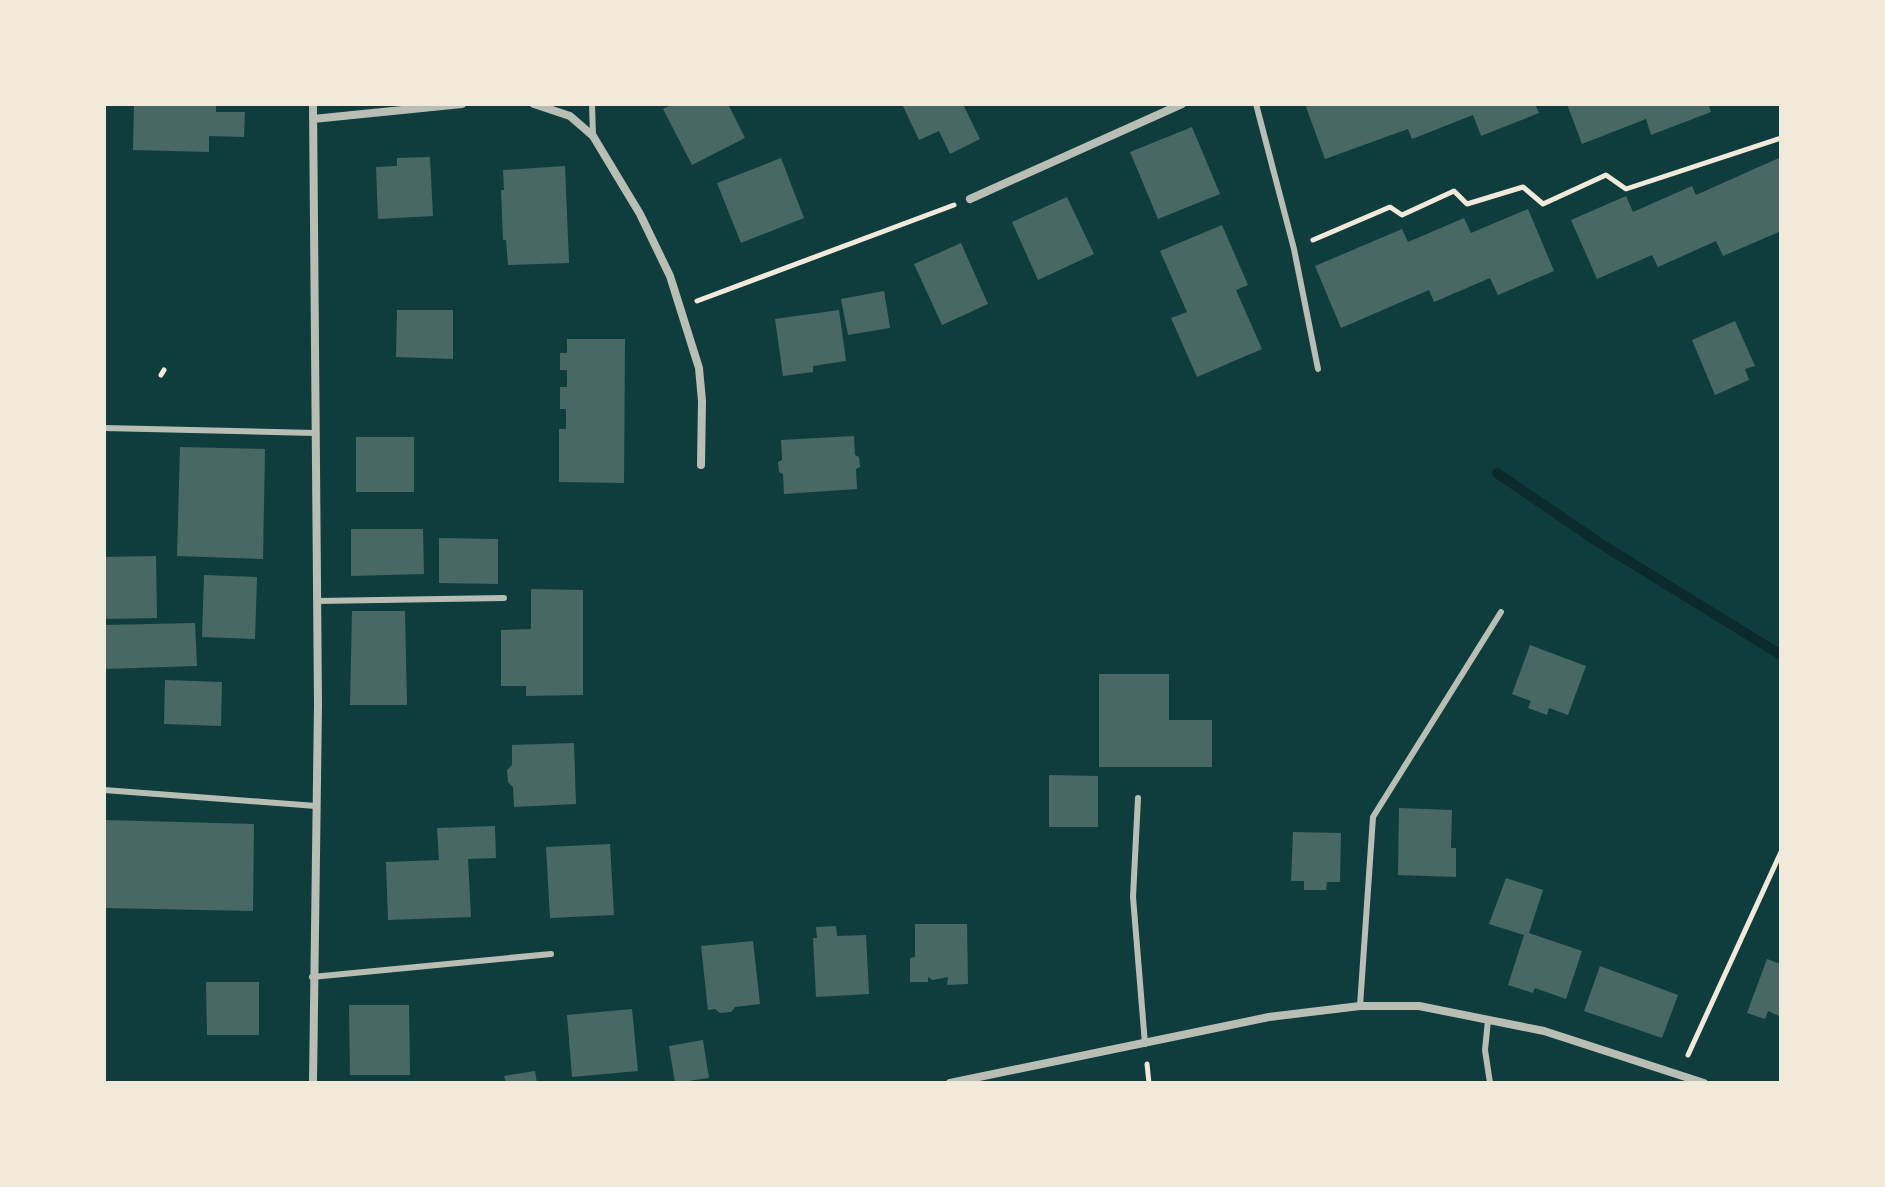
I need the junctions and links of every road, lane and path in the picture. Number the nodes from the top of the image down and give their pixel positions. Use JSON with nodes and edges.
{"nodes":[{"id":1,"x":313,"y":104,"type":"edge"},
{"id":2,"x":462,"y":104,"type":"edge"},
{"id":3,"x":534,"y":104,"type":"edge"},
{"id":4,"x":592,"y":104,"type":"edge"},
{"id":5,"x":1182,"y":104,"type":"edge"},
{"id":6,"x":1256,"y":104,"type":"edge"},
{"id":7,"x":313,"y":119,"type":"junction"},
{"id":8,"x":593,"y":136,"type":"junction"},
{"id":9,"x":1781,"y":138,"type":"edge"},
{"id":10,"x":970,"y":199,"type":"joint"},
{"id":11,"x":1294,"y":249,"type":"junction"},
{"id":12,"x":681,"y":306,"type":"junction"},
{"id":13,"x":1318,"y":369,"type":"dead end"},
{"id":14,"x":104,"y":428,"type":"edge"},
{"id":15,"x":314,"y":433,"type":"junction"},
{"id":16,"x":701,"y":465,"type":"dead end"},
{"id":17,"x":504,"y":598,"type":"dead end"},
{"id":18,"x":317,"y":601,"type":"junction"},
{"id":19,"x":1501,"y":612,"type":"dead end"},
{"id":20,"x":104,"y":790,"type":"edge"},
{"id":21,"x":1138,"y":798,"type":"dead end"},
{"id":22,"x":316,"y":806,"type":"junction"},
{"id":23,"x":1781,"y":852,"type":"edge"},
{"id":24,"x":551,"y":954,"type":"dead end"},
{"id":25,"x":312,"y":977,"type":"junction"},
{"id":26,"x":1360,"y":1006,"type":"junction"},
{"id":27,"x":1488,"y":1020,"type":"junction"},
{"id":28,"x":1145,"y":1044,"type":"junction"},
{"id":29,"x":1679,"y":1074,"type":"junction"},
{"id":30,"x":313,"y":1083,"type":"edge"},
{"id":31,"x":950,"y":1083,"type":"edge"},
{"id":32,"x":1490,"y":1083,"type":"edge"},
{"id":33,"x":1704,"y":1083,"type":"edge"}],
"edges":[{"from":1,"to":7,"type":"street"},
{"from":2,"to":7,"type":"street"},
{"from":3,"to":8,"type":"street"},
{"from":4,"to":8,"type":"lane"},
{"from":5,"to":10,"type":"street"},
{"from":6,"to":11,"type":"lane"},
{"from":7,"to":15,"type":"street"},
{"from":8,"to":12,"type":"street"},
{"from":9,"to":11,"type":"path"},
{"from":10,"to":12,"type":"path"},
{"from":11,"to":13,"type":"lane"},
{"from":12,"to":16,"type":"street"},
{"from":14,"to":15,"type":"lane"},
{"from":15,"to":18,"type":"street"},
{"from":17,"to":18,"type":"lane"},
{"from":18,"to":22,"type":"street"},
{"from":19,"to":26,"type":"lane"},
{"from":20,"to":22,"type":"lane"},
{"from":21,"to":28,"type":"lane"},
{"from":22,"to":25,"type":"street"},
{"from":23,"to":29,"type":"path"},
{"from":24,"to":25,"type":"lane"},
{"from":25,"to":30,"type":"street"},
{"from":26,"to":27,"type":"street"},
{"from":26,"to":28,"type":"street"},
{"from":27,"to":29,"type":"street"},
{"from":27,"to":32,"type":"lane"},
{"from":28,"to":31,"type":"street"},
{"from":29,"to":33,"type":"street"}]}
